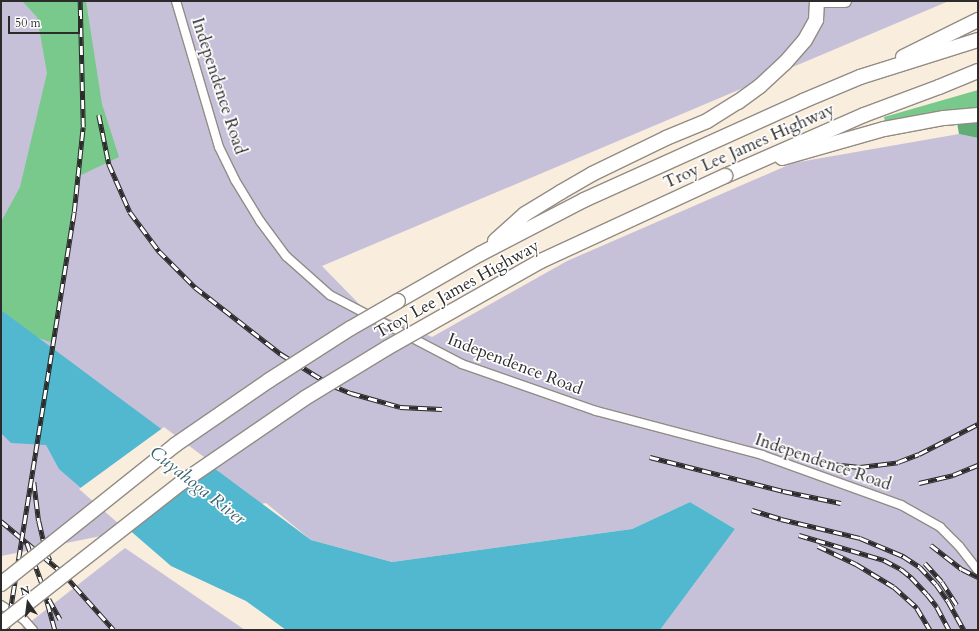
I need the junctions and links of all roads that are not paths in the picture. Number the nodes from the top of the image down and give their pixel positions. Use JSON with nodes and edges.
{"nodes":[{"id":1,"x":176,"y":1,"type":"edge"},
{"id":2,"x":818,"y":1,"type":"edge"},
{"id":3,"x":845,"y":1,"type":"edge"},
{"id":4,"x":978,"y":20,"type":"edge"},
{"id":5,"x":972,"y":42,"type":"edge"},
{"id":6,"x":978,"y":71,"type":"edge"},
{"id":7,"x":860,"y":77,"type":"junction"},
{"id":8,"x":978,"y":82,"type":"edge"},
{"id":9,"x":939,"y":88,"type":"junction"},
{"id":10,"x":978,"y":115,"type":"edge"},
{"id":11,"x":724,"y":176,"type":"junction"},
{"id":12,"x":480,"y":254,"type":"junction"},
{"id":13,"x":978,"y":570,"type":"edge"},
{"id":14,"x":1,"y":584,"type":"edge"},
{"id":15,"x":1,"y":605,"type":"edge"},
{"id":16,"x":1,"y":624,"type":"edge"},
{"id":17,"x":33,"y":630,"type":"edge"}],
"edges":[{"from":1,"to":13,"type":"street","name":"Independence Road"},
{"from":2,"to":3,"type":"main road"},
{"from":2,"to":12,"type":"highway"},
{"from":4,"to":7,"type":"highway"},
{"from":5,"to":7,"type":"highway","name":"Troy Lee James Highway"},
{"from":6,"to":9,"type":"highway","name":"Troy Lee James Highway"},
{"from":7,"to":12,"type":"highway","name":"Troy Lee James Highway"},
{"from":8,"to":9,"type":"highway"},
{"from":9,"to":11,"type":"highway","name":"Troy Lee James Highway"},
{"from":10,"to":11,"type":"highway"},
{"from":11,"to":16,"type":"highway","name":"Troy Lee James Highway","bridge":true},
{"from":12,"to":14,"type":"highway","name":"Troy Lee James Highway","bridge":true},
{"from":15,"to":17,"type":"street"}]}
